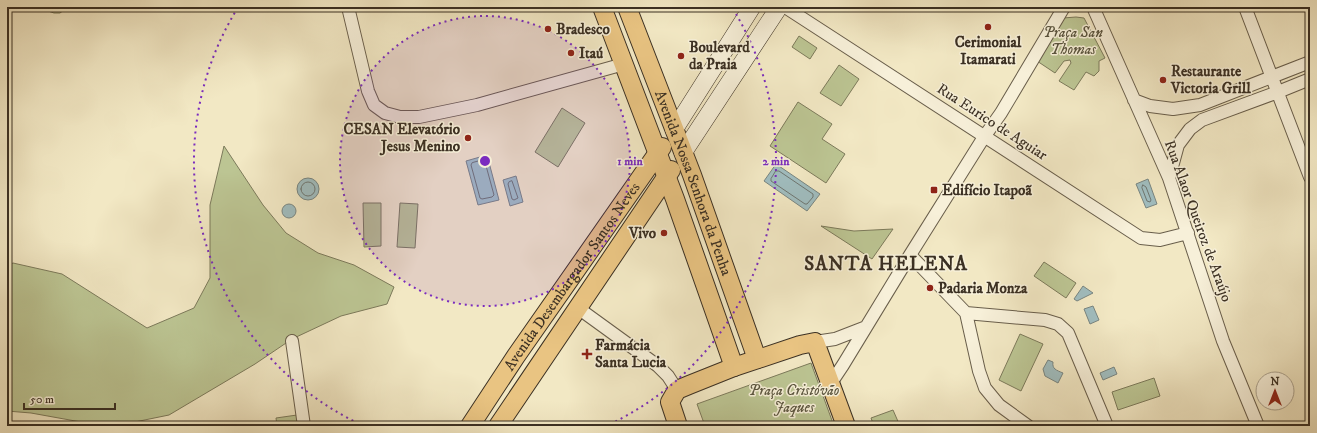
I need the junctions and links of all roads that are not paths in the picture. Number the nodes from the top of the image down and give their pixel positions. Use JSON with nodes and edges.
{"nodes":[{"id":1,"x":348,"y":7,"type":"edge"},
{"id":2,"x":602,"y":7,"type":"edge"},
{"id":3,"x":627,"y":7,"type":"edge"},
{"id":4,"x":752,"y":7,"type":"edge"},
{"id":5,"x":779,"y":7,"type":"edge"},
{"id":6,"x":785,"y":7,"type":"edge"},
{"id":7,"x":1064,"y":7,"type":"edge"},
{"id":8,"x":1094,"y":7,"type":"edge"},
{"id":9,"x":1245,"y":7,"type":"edge"},
{"id":10,"x":1310,"y":62,"type":"edge"},
{"id":11,"x":624,"y":64,"type":"junction"},
{"id":12,"x":1272,"y":77,"type":"junction"},
{"id":13,"x":1310,"y":79,"type":"edge"},
{"id":14,"x":1278,"y":92,"type":"junction"},
{"id":15,"x":1134,"y":100,"type":"junction"},
{"id":16,"x":674,"y":130,"type":"junction"},
{"id":17,"x":984,"y":137,"type":"junction"},
{"id":18,"x":1305,"y":149,"type":"edge"},
{"id":19,"x":658,"y":153,"type":"junction"},
{"id":20,"x":683,"y":153,"type":"junction"},
{"id":21,"x":666,"y":177,"type":"junction"},
{"id":22,"x":1310,"y":177,"type":"edge"},
{"id":23,"x":1169,"y":178,"type":"junction"},
{"id":24,"x":1188,"y":233,"type":"junction"},
{"id":25,"x":910,"y":255,"type":"junction"},
{"id":26,"x":578,"y":308,"type":"junction"},
{"id":27,"x":966,"y":313,"type":"junction"},
{"id":28,"x":866,"y":327,"type":"junction"},
{"id":29,"x":292,"y":341,"type":"dead end"},
{"id":30,"x":815,"y":342,"type":"junction"},
{"id":31,"x":757,"y":359,"type":"junction"},
{"id":32,"x":734,"y":367,"type":"junction"},
{"id":33,"x":831,"y":383,"type":"junction"},
{"id":34,"x":677,"y":390,"type":"junction"},
{"id":35,"x":1107,"y":425,"type":"edge"},
{"id":36,"x":304,"y":426,"type":"edge"},
{"id":37,"x":470,"y":426,"type":"edge"},
{"id":38,"x":498,"y":426,"type":"edge"},
{"id":39,"x":678,"y":426,"type":"edge"},
{"id":40,"x":846,"y":426,"type":"edge"},
{"id":41,"x":1028,"y":426,"type":"edge"},
{"id":42,"x":1258,"y":426,"type":"edge"}],
"edges":[{"from":1,"to":11,"type":"street"},
{"from":2,"to":11,"type":"main road","name":"Avenida Nossa Senhora da Penha"},
{"from":3,"to":16,"type":"main road","name":"Avenida Nossa Senhora da Penha"},
{"from":4,"to":16,"type":"main road","name":"Avenida Desembargador Santos Neves"},
{"from":5,"to":20,"type":"main road","name":"Avenida Desembargador Santos Neves"},
{"from":6,"to":17,"type":"street","name":"Rua Eurico de Aguiar"},
{"from":7,"to":17,"type":"street"},
{"from":8,"to":15,"type":"street","name":"Rua Alaor Queiroz de Araújo"},
{"from":9,"to":12,"type":"street"},
{"from":10,"to":12,"type":"street"},
{"from":11,"to":19,"type":"main road","name":"Avenida Nossa Senhora da Penha"},
{"from":12,"to":14,"type":"street"},
{"from":12,"to":15,"type":"street"},
{"from":13,"to":14,"type":"street"},
{"from":14,"to":18,"type":"street"},
{"from":14,"to":23,"type":"street"},
{"from":15,"to":23,"type":"street","name":"Rua Alaor Queiroz de Araújo"},
{"from":16,"to":19,"type":"main road","name":"Avenida Desembargador Santos Neves"},
{"from":16,"to":20,"type":"main road","name":"Avenida Nossa Senhora da Penha"},
{"from":17,"to":24,"type":"street","name":"Rua Eurico de Aguiar"},
{"from":17,"to":25,"type":"street"},
{"from":18,"to":22,"type":"street"},
{"from":19,"to":21,"type":"main road","name":"Avenida Nossa Senhora da Penha"},
{"from":19,"to":37,"type":"main road","name":"Avenida Desembargador Santos Neves"},
{"from":20,"to":21,"type":"main road","name":"Avenida Desembargador Santos Neves"},
{"from":20,"to":31,"type":"main road","name":"Avenida Nossa Senhora da Penha"},
{"from":21,"to":26,"type":"main road","name":"Avenida Desembargador Santos Neves"},
{"from":21,"to":32,"type":"main road","name":"Avenida Nossa Senhora da Penha"},
{"from":23,"to":24,"type":"street","name":"Rua Alaor Queiroz de Araújo"},
{"from":24,"to":42,"type":"street","name":"Rua Alaor Queiroz de Araújo"},
{"from":25,"to":27,"type":"street"},
{"from":25,"to":28,"type":"street"},
{"from":26,"to":34,"type":"street"},
{"from":26,"to":38,"type":"main road","name":"Avenida Desembargador Santos Neves"},
{"from":27,"to":35,"type":"street"},
{"from":27,"to":41,"type":"street"},
{"from":28,"to":30,"type":"street"},
{"from":28,"to":33,"type":"street"},
{"from":29,"to":36,"type":"street"},
{"from":30,"to":31,"type":"main road"},
{"from":30,"to":33,"type":"main road"},
{"from":31,"to":32,"type":"main road"},
{"from":32,"to":34,"type":"main road"},
{"from":33,"to":40,"type":"main road"},
{"from":34,"to":39,"type":"main road"}]}
